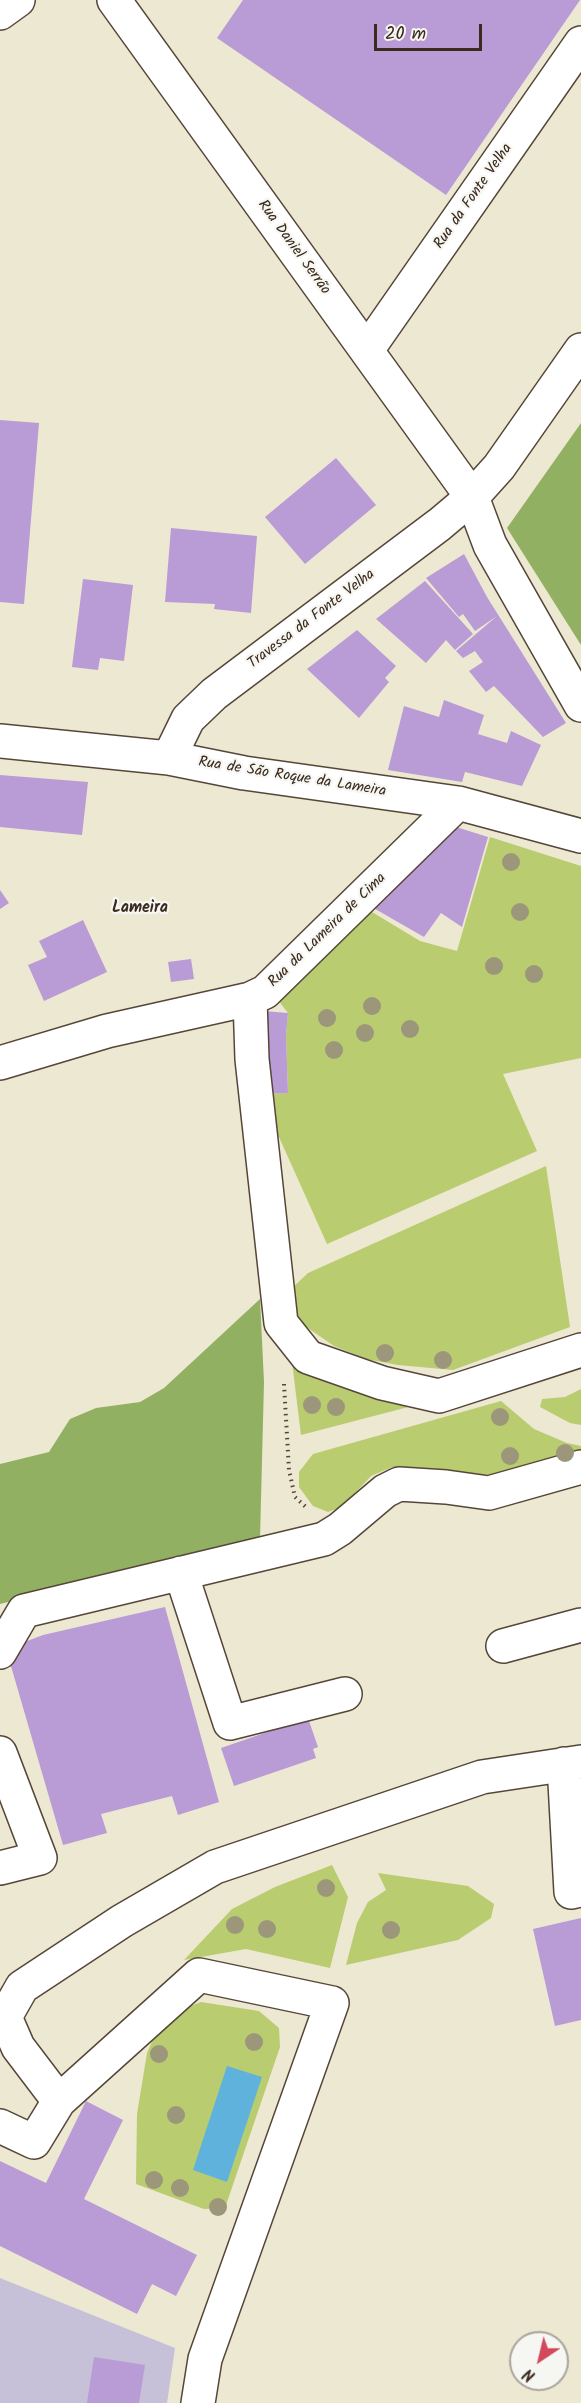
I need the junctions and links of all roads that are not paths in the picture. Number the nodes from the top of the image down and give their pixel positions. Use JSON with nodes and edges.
{"nodes":[{"id":1,"x":18,"y":0,"type":"edge"},
{"id":2,"x":114,"y":0,"type":"edge"},
{"id":3,"x":0,"y":13,"type":"edge"},
{"id":4,"x":581,"y":43,"type":"edge"},
{"id":5,"x":367,"y":350,"type":"junction"},
{"id":6,"x":581,"y":350,"type":"edge"},
{"id":7,"x":472,"y":497,"type":"junction"},
{"id":8,"x":581,"y":705,"type":"edge"},
{"id":9,"x":0,"y":741,"type":"edge"},
{"id":10,"x":168,"y":758,"type":"junction"},
{"id":11,"x":458,"y":803,"type":"junction"},
{"id":12,"x":581,"y":836,"type":"edge"},
{"id":13,"x":250,"y":999,"type":"junction"},
{"id":14,"x":0,"y":1063,"type":"edge"},
{"id":15,"x":581,"y":1350,"type":"edge"},
{"id":16,"x":581,"y":1467,"type":"edge"},
{"id":17,"x":181,"y":1573,"type":"junction"},
{"id":18,"x":581,"y":1625,"type":"edge"},
{"id":19,"x":503,"y":1646,"type":"dead end"},
{"id":20,"x":0,"y":1652,"type":"edge"},
{"id":21,"x":345,"y":1694,"type":"dead end"},
{"id":22,"x":0,"y":1753,"type":"edge"},
{"id":23,"x":572,"y":1763,"type":"edge"},
{"id":24,"x":0,"y":1868,"type":"edge"},
{"id":25,"x":581,"y":1890,"type":"edge"},
{"id":26,"x":59,"y":2102,"type":"junction"},
{"id":27,"x":0,"y":2127,"type":"edge"},
{"id":28,"x":198,"y":2403,"type":"edge"}],
"edges":[{"from":1,"to":3,"type":"street"},
{"from":2,"to":5,"type":"street","name":"Rua Daniel Serrão"},
{"from":4,"to":5,"type":"street","name":"Rua da Fonte Velha"},
{"from":5,"to":7,"type":"street","name":"Rua Daniel Serrão"},
{"from":6,"to":7,"type":"street","name":"Travessa da Fonte Velha"},
{"from":7,"to":8,"type":"street"},
{"from":7,"to":10,"type":"street","name":"Travessa da Fonte Velha"},
{"from":9,"to":10,"type":"street","name":"Rua de São Roque da Lameira"},
{"from":10,"to":11,"type":"street","name":"Rua de São Roque da Lameira"},
{"from":11,"to":12,"type":"street","name":"Rua de São Roque da Lameira"},
{"from":11,"to":13,"type":"street","name":"Rua da Lameira de Cima"},
{"from":13,"to":14,"type":"street","name":"Rua da Lameira de Cima"},
{"from":13,"to":15,"type":"street"},
{"from":16,"to":17,"type":"street"},
{"from":17,"to":20,"type":"street"},
{"from":17,"to":21,"type":"street"},
{"from":18,"to":19,"type":"street"},
{"from":22,"to":24,"type":"street"},
{"from":23,"to":25,"type":"street"},
{"from":23,"to":26,"type":"street"},
{"from":26,"to":27,"type":"street"},
{"from":26,"to":28,"type":"street"}]}
